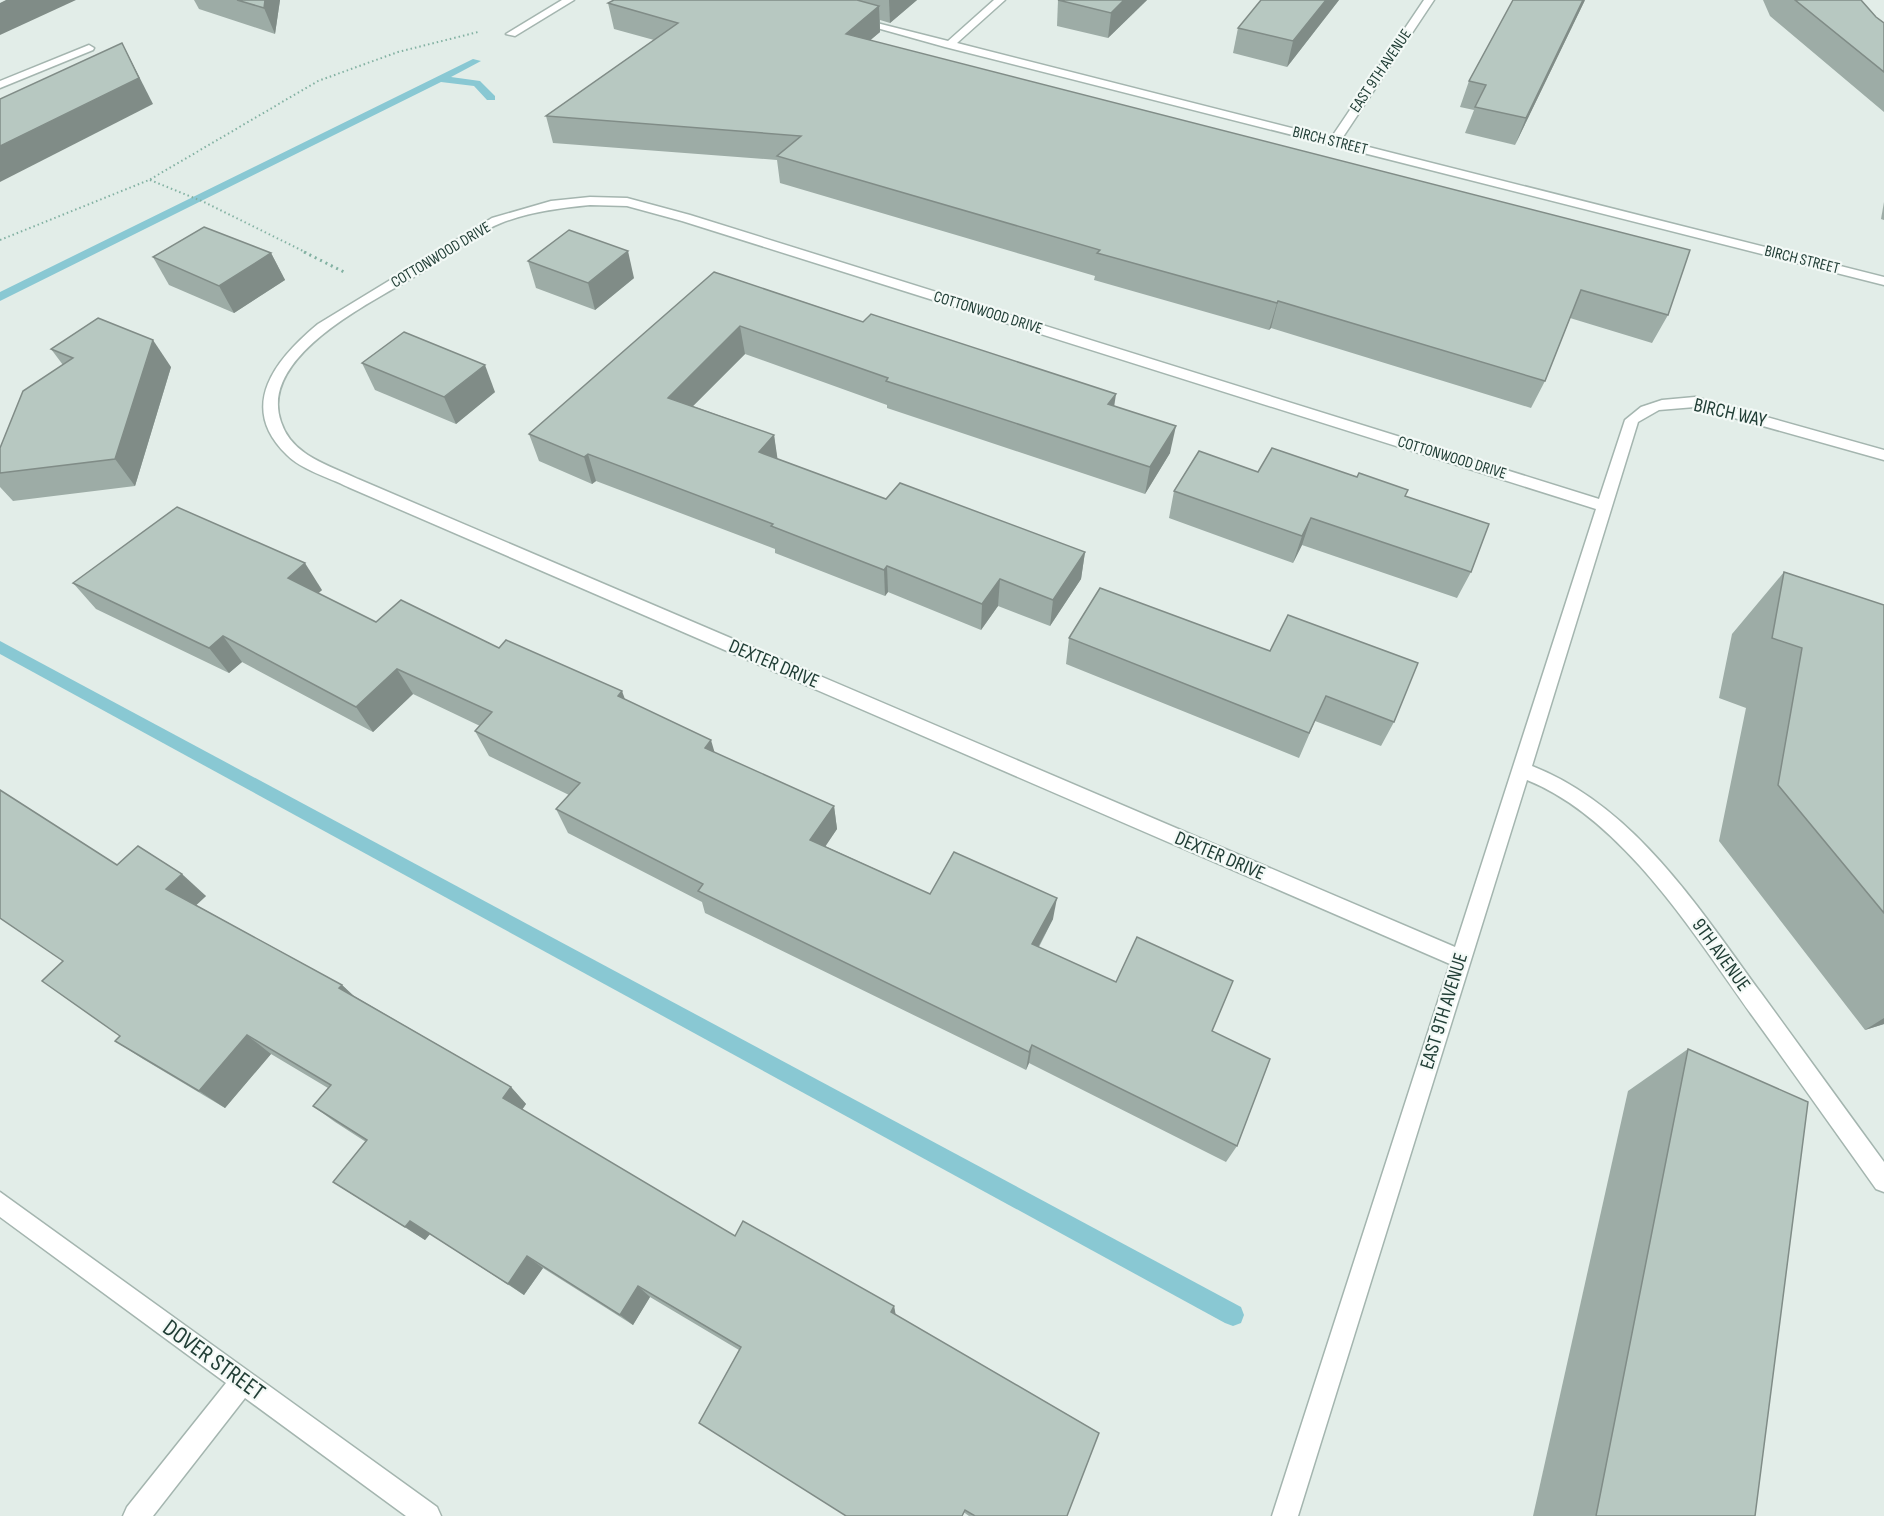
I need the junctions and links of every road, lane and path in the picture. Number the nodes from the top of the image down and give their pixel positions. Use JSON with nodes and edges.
{"nodes":[{"id":1,"x":569,"y":0,"type":"edge"},
{"id":2,"x":1000,"y":0,"type":"edge"},
{"id":3,"x":1429,"y":0,"type":"edge"},
{"id":4,"x":846,"y":18,"type":"edge"},
{"id":5,"x":512,"y":34,"type":"joint"},
{"id":6,"x":949,"y":45,"type":"junction"},
{"id":7,"x":89,"y":48,"type":"dead end"},
{"id":8,"x":0,"y":85,"type":"edge"},
{"id":9,"x":1334,"y":142,"type":"junction"},
{"id":10,"x":149,"y":180,"type":"junction"},
{"id":11,"x":0,"y":240,"type":"edge"},
{"id":12,"x":1884,"y":281,"type":"edge"},
{"id":13,"x":382,"y":291,"type":"junction"},
{"id":14,"x":1884,"y":455,"type":"edge"},
{"id":15,"x":1604,"y":506,"type":"junction"},
{"id":16,"x":1520,"y":769,"type":"junction"},
{"id":17,"x":1461,"y":959,"type":"junction"},
{"id":18,"x":1884,"y":1181,"type":"edge"},
{"id":19,"x":0,"y":1203,"type":"edge"},
{"id":20,"x":243,"y":1381,"type":"junction"},
{"id":21,"x":136,"y":1516,"type":"edge"},
{"id":22,"x":428,"y":1516,"type":"edge"},
{"id":23,"x":1285,"y":1516,"type":"edge"}],
"edges":[{"from":1,"to":5,"type":"street"},
{"from":2,"to":6,"type":"street"},
{"from":3,"to":9,"type":"street","name":"EAST 9TH AVENUE"},
{"from":4,"to":6,"type":"street","name":"BIRCH STREET"},
{"from":5,"to":10,"type":"path"},
{"from":6,"to":9,"type":"street","name":"BIRCH STREET"},
{"from":7,"to":8,"type":"street"},
{"from":9,"to":12,"type":"street","name":"BIRCH STREET"},
{"from":10,"to":11,"type":"path"},
{"from":10,"to":13,"type":"path"},
{"from":13,"to":15,"type":"street","name":"COTTONWOOD DRIVE"},
{"from":13,"to":17,"type":"street","name":"DEXTER DRIVE"},
{"from":14,"to":15,"type":"street","name":"BIRCH WAY"},
{"from":15,"to":16,"type":"street","name":"EAST 9TH AVENUE"},
{"from":16,"to":17,"type":"street","name":"EAST 9TH AVENUE"},
{"from":16,"to":18,"type":"street","name":"9TH AVENUE"},
{"from":17,"to":23,"type":"street","name":"EAST 9TH AVENUE"},
{"from":19,"to":20,"type":"street","name":"DOVER STREET"},
{"from":20,"to":21,"type":"street"},
{"from":20,"to":22,"type":"street","name":"DOVER STREET"}]}
